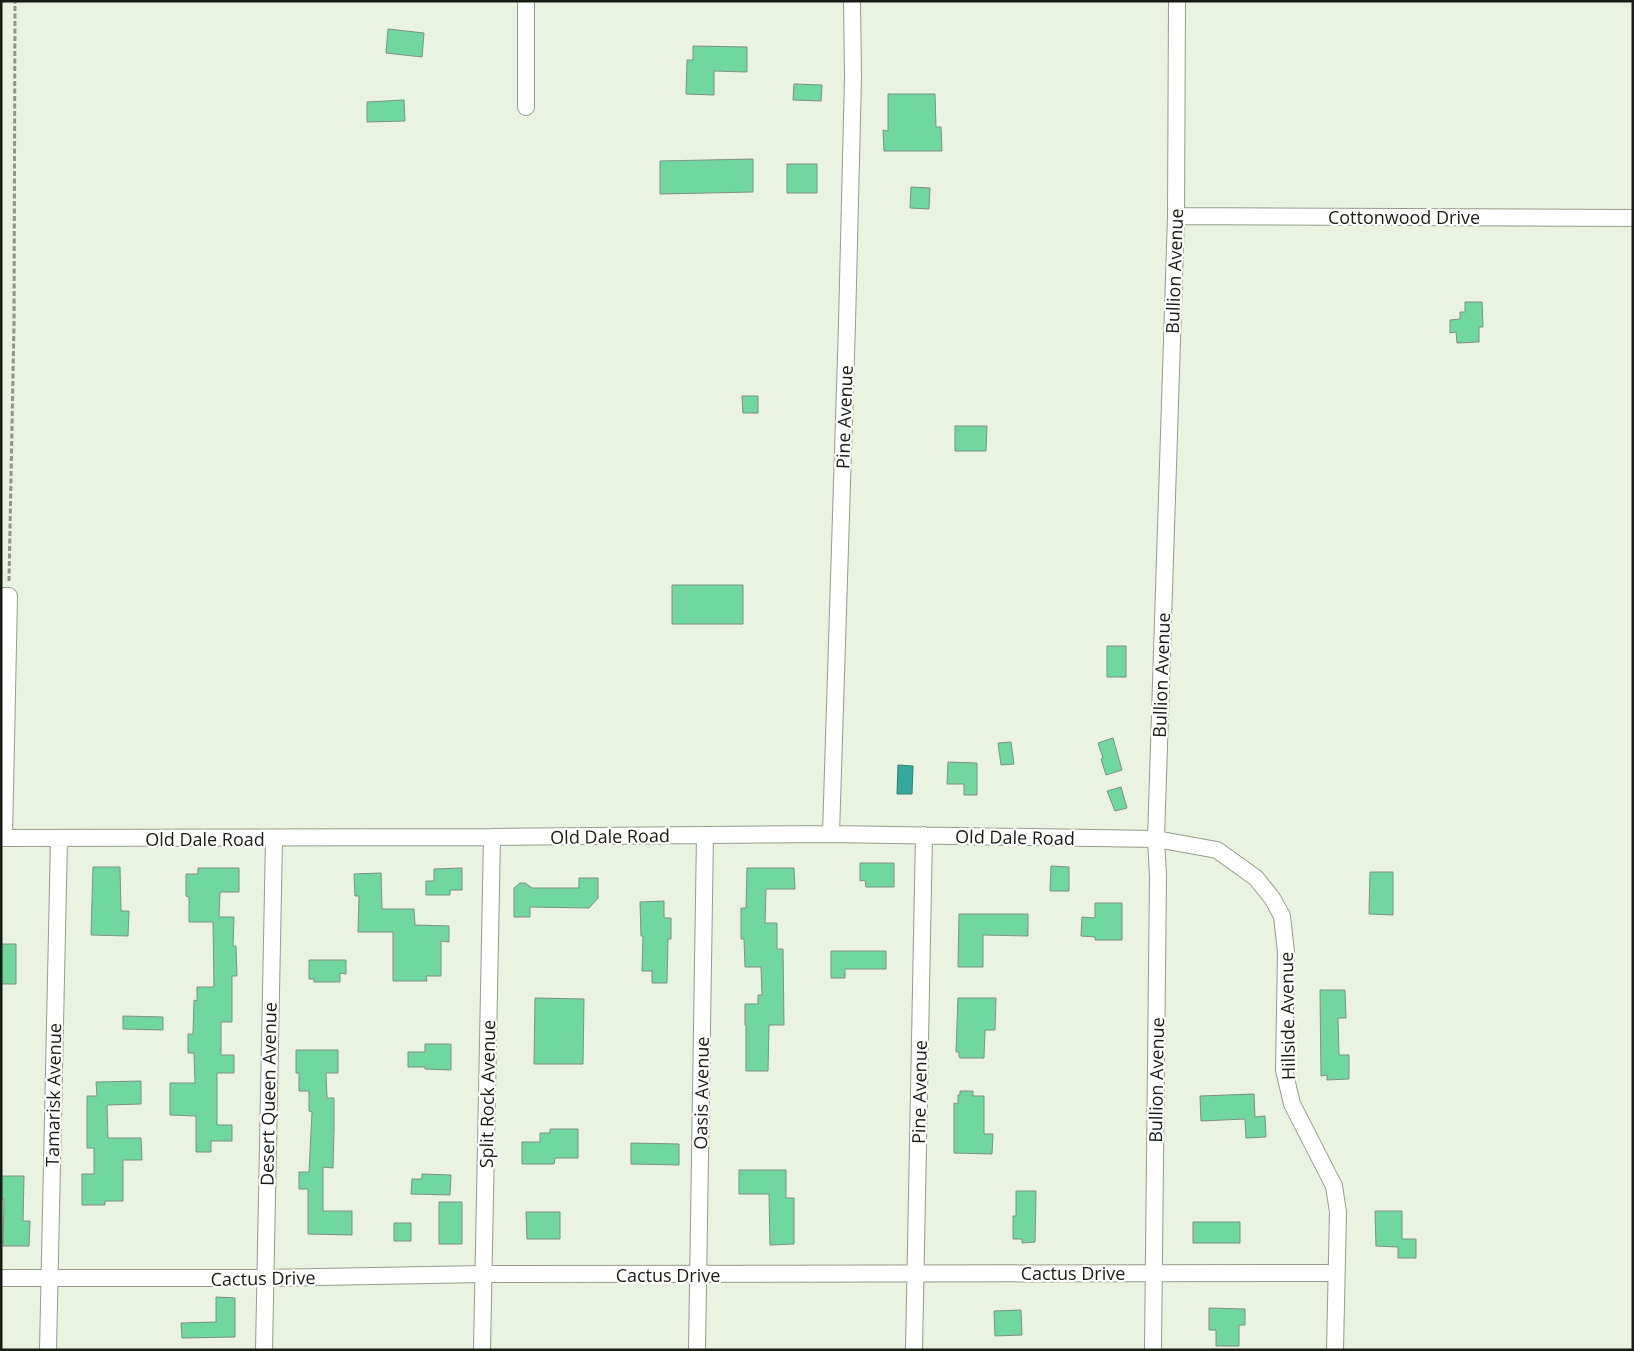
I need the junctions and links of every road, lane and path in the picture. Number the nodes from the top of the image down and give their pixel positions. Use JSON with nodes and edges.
{"nodes":[{"id":1,"x":15,"y":1,"type":"edge"},
{"id":2,"x":526,"y":1,"type":"edge"},
{"id":3,"x":852,"y":1,"type":"edge"},
{"id":4,"x":1177,"y":1,"type":"edge"},
{"id":5,"x":526,"y":107,"type":"dead end"},
{"id":6,"x":1176,"y":216,"type":"junction"},
{"id":7,"x":1633,"y":218,"type":"edge"},
{"id":8,"x":5,"y":596,"type":"edge"},
{"id":9,"x":831,"y":834,"type":"junction"},
{"id":10,"x":924,"y":835,"type":"junction"},
{"id":11,"x":705,"y":836,"type":"junction"},
{"id":12,"x":492,"y":837,"type":"junction"},
{"id":13,"x":3,"y":838,"type":"edge"},
{"id":14,"x":274,"y":838,"type":"junction"},
{"id":15,"x":59,"y":839,"type":"junction"},
{"id":16,"x":1156,"y":839,"type":"junction"},
{"id":17,"x":1217,"y":850,"type":"joint"},
{"id":18,"x":1153,"y":1272,"type":"junction"},
{"id":19,"x":1336,"y":1273,"type":"junction"},
{"id":20,"x":484,"y":1274,"type":"junction"},
{"id":21,"x":915,"y":1274,"type":"junction"},
{"id":22,"x":698,"y":1275,"type":"junction"},
{"id":23,"x":1,"y":1278,"type":"edge"},
{"id":24,"x":49,"y":1278,"type":"junction"},
{"id":25,"x":264,"y":1278,"type":"junction"},
{"id":26,"x":48,"y":1350,"type":"edge"},
{"id":27,"x":264,"y":1350,"type":"edge"},
{"id":28,"x":482,"y":1350,"type":"edge"},
{"id":29,"x":697,"y":1350,"type":"edge"},
{"id":30,"x":914,"y":1350,"type":"edge"},
{"id":31,"x":1153,"y":1350,"type":"edge"},
{"id":32,"x":1335,"y":1350,"type":"edge"}],
"edges":[{"from":1,"to":8,"type":"path"},
{"from":2,"to":5,"type":"street"},
{"from":3,"to":9,"type":"street","name":"Pine Avenue"},
{"from":4,"to":6,"type":"street","name":"Bullion Avenue"},
{"from":6,"to":7,"type":"street","name":"Cottonwood Drive"},
{"from":6,"to":16,"type":"street","name":"Bullion Avenue"},
{"from":8,"to":13,"type":"street"},
{"from":9,"to":10,"type":"street","name":"Old Dale Road"},
{"from":9,"to":11,"type":"street","name":"Old Dale Road"},
{"from":10,"to":16,"type":"street","name":"Old Dale Road"},
{"from":10,"to":21,"type":"street","name":"Pine Avenue"},
{"from":11,"to":12,"type":"street","name":"Old Dale Road"},
{"from":11,"to":22,"type":"street","name":"Oasis Avenue"},
{"from":12,"to":14,"type":"street","name":"Old Dale Road"},
{"from":12,"to":20,"type":"street","name":"Split Rock Avenue"},
{"from":13,"to":15,"type":"street","name":"Old Dale Road"},
{"from":14,"to":15,"type":"street","name":"Old Dale Road"},
{"from":14,"to":25,"type":"street","name":"Desert Queen Avenue"},
{"from":15,"to":24,"type":"street","name":"Tamarisk Avenue"},
{"from":16,"to":17,"type":"street","name":"Old Dale Road"},
{"from":16,"to":18,"type":"street","name":"Bullion Avenue"},
{"from":17,"to":19,"type":"street","name":"Hillside Avenue"},
{"from":18,"to":19,"type":"street","name":"Cactus Drive"},
{"from":18,"to":21,"type":"street","name":"Cactus Drive"},
{"from":18,"to":31,"type":"street","name":"Bullion Avenue"},
{"from":19,"to":32,"type":"street","name":"Hillside Avenue"},
{"from":20,"to":22,"type":"street","name":"Cactus Drive"},
{"from":20,"to":25,"type":"street","name":"Cactus Drive"},
{"from":20,"to":28,"type":"street","name":"Split Rock Avenue"},
{"from":21,"to":22,"type":"street","name":"Cactus Drive"},
{"from":21,"to":30,"type":"street","name":"Pine Avenue"},
{"from":22,"to":29,"type":"street","name":"Oasis Avenue"},
{"from":23,"to":24,"type":"street","name":"Cactus Drive"},
{"from":24,"to":25,"type":"street","name":"Cactus Drive"},
{"from":24,"to":26,"type":"street","name":"Tamarisk Avenue"},
{"from":25,"to":27,"type":"street","name":"Desert Queen Avenue"}]}
